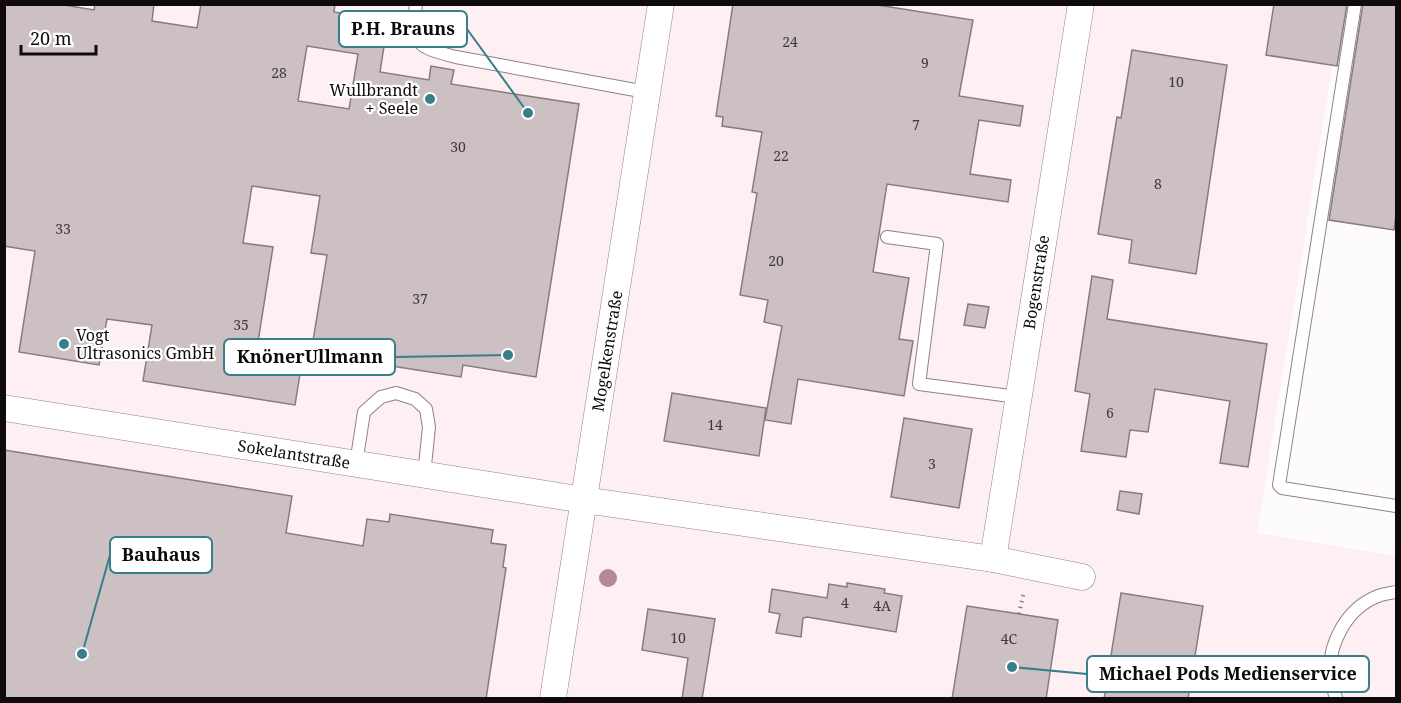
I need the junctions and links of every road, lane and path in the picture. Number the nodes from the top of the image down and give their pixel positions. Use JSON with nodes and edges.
{"nodes":[{"id":1,"x":416,"y":4,"type":"edge"},
{"id":2,"x":661,"y":4,"type":"edge"},
{"id":3,"x":1081,"y":4,"type":"edge"},
{"id":4,"x":1354,"y":4,"type":"edge"},
{"id":5,"x":646,"y":92,"type":"junction"},
{"id":6,"x":887,"y":237,"type":"dead end"},
{"id":7,"x":1018,"y":397,"type":"junction"},
{"id":8,"x":4,"y":408,"type":"edge"},
{"id":9,"x":356,"y":464,"type":"junction"},
{"id":10,"x":424,"y":475,"type":"junction"},
{"id":11,"x":584,"y":500,"type":"junction"},
{"id":12,"x":1396,"y":506,"type":"edge"},
{"id":13,"x":993,"y":559,"type":"junction"},
{"id":14,"x":1082,"y":578,"type":"dead end"},
{"id":15,"x":1396,"y":592,"type":"edge"},
{"id":16,"x":554,"y":699,"type":"edge"},
{"id":17,"x":1336,"y":699,"type":"edge"}],
"edges":[{"from":1,"to":5,"type":"lane"},
{"from":2,"to":5,"type":"street","name":"Mogelkenstraße"},
{"from":3,"to":7,"type":"street","name":"Bogenstraße"},
{"from":4,"to":12,"type":"lane"},
{"from":5,"to":11,"type":"street","name":"Mogelkenstraße"},
{"from":6,"to":7,"type":"lane"},
{"from":7,"to":13,"type":"street","name":"Bogenstraße"},
{"from":8,"to":9,"type":"street","name":"Sokelantstraße"},
{"from":9,"to":10,"type":"street","name":"Sokelantstraße"},
{"from":9,"to":10,"type":"lane"},
{"from":10,"to":11,"type":"street","name":"Sokelantstraße"},
{"from":11,"to":13,"type":"street"},
{"from":11,"to":16,"type":"street","name":"Mogelkenstraße"},
{"from":13,"to":14,"type":"street"},
{"from":15,"to":17,"type":"lane"}]}
